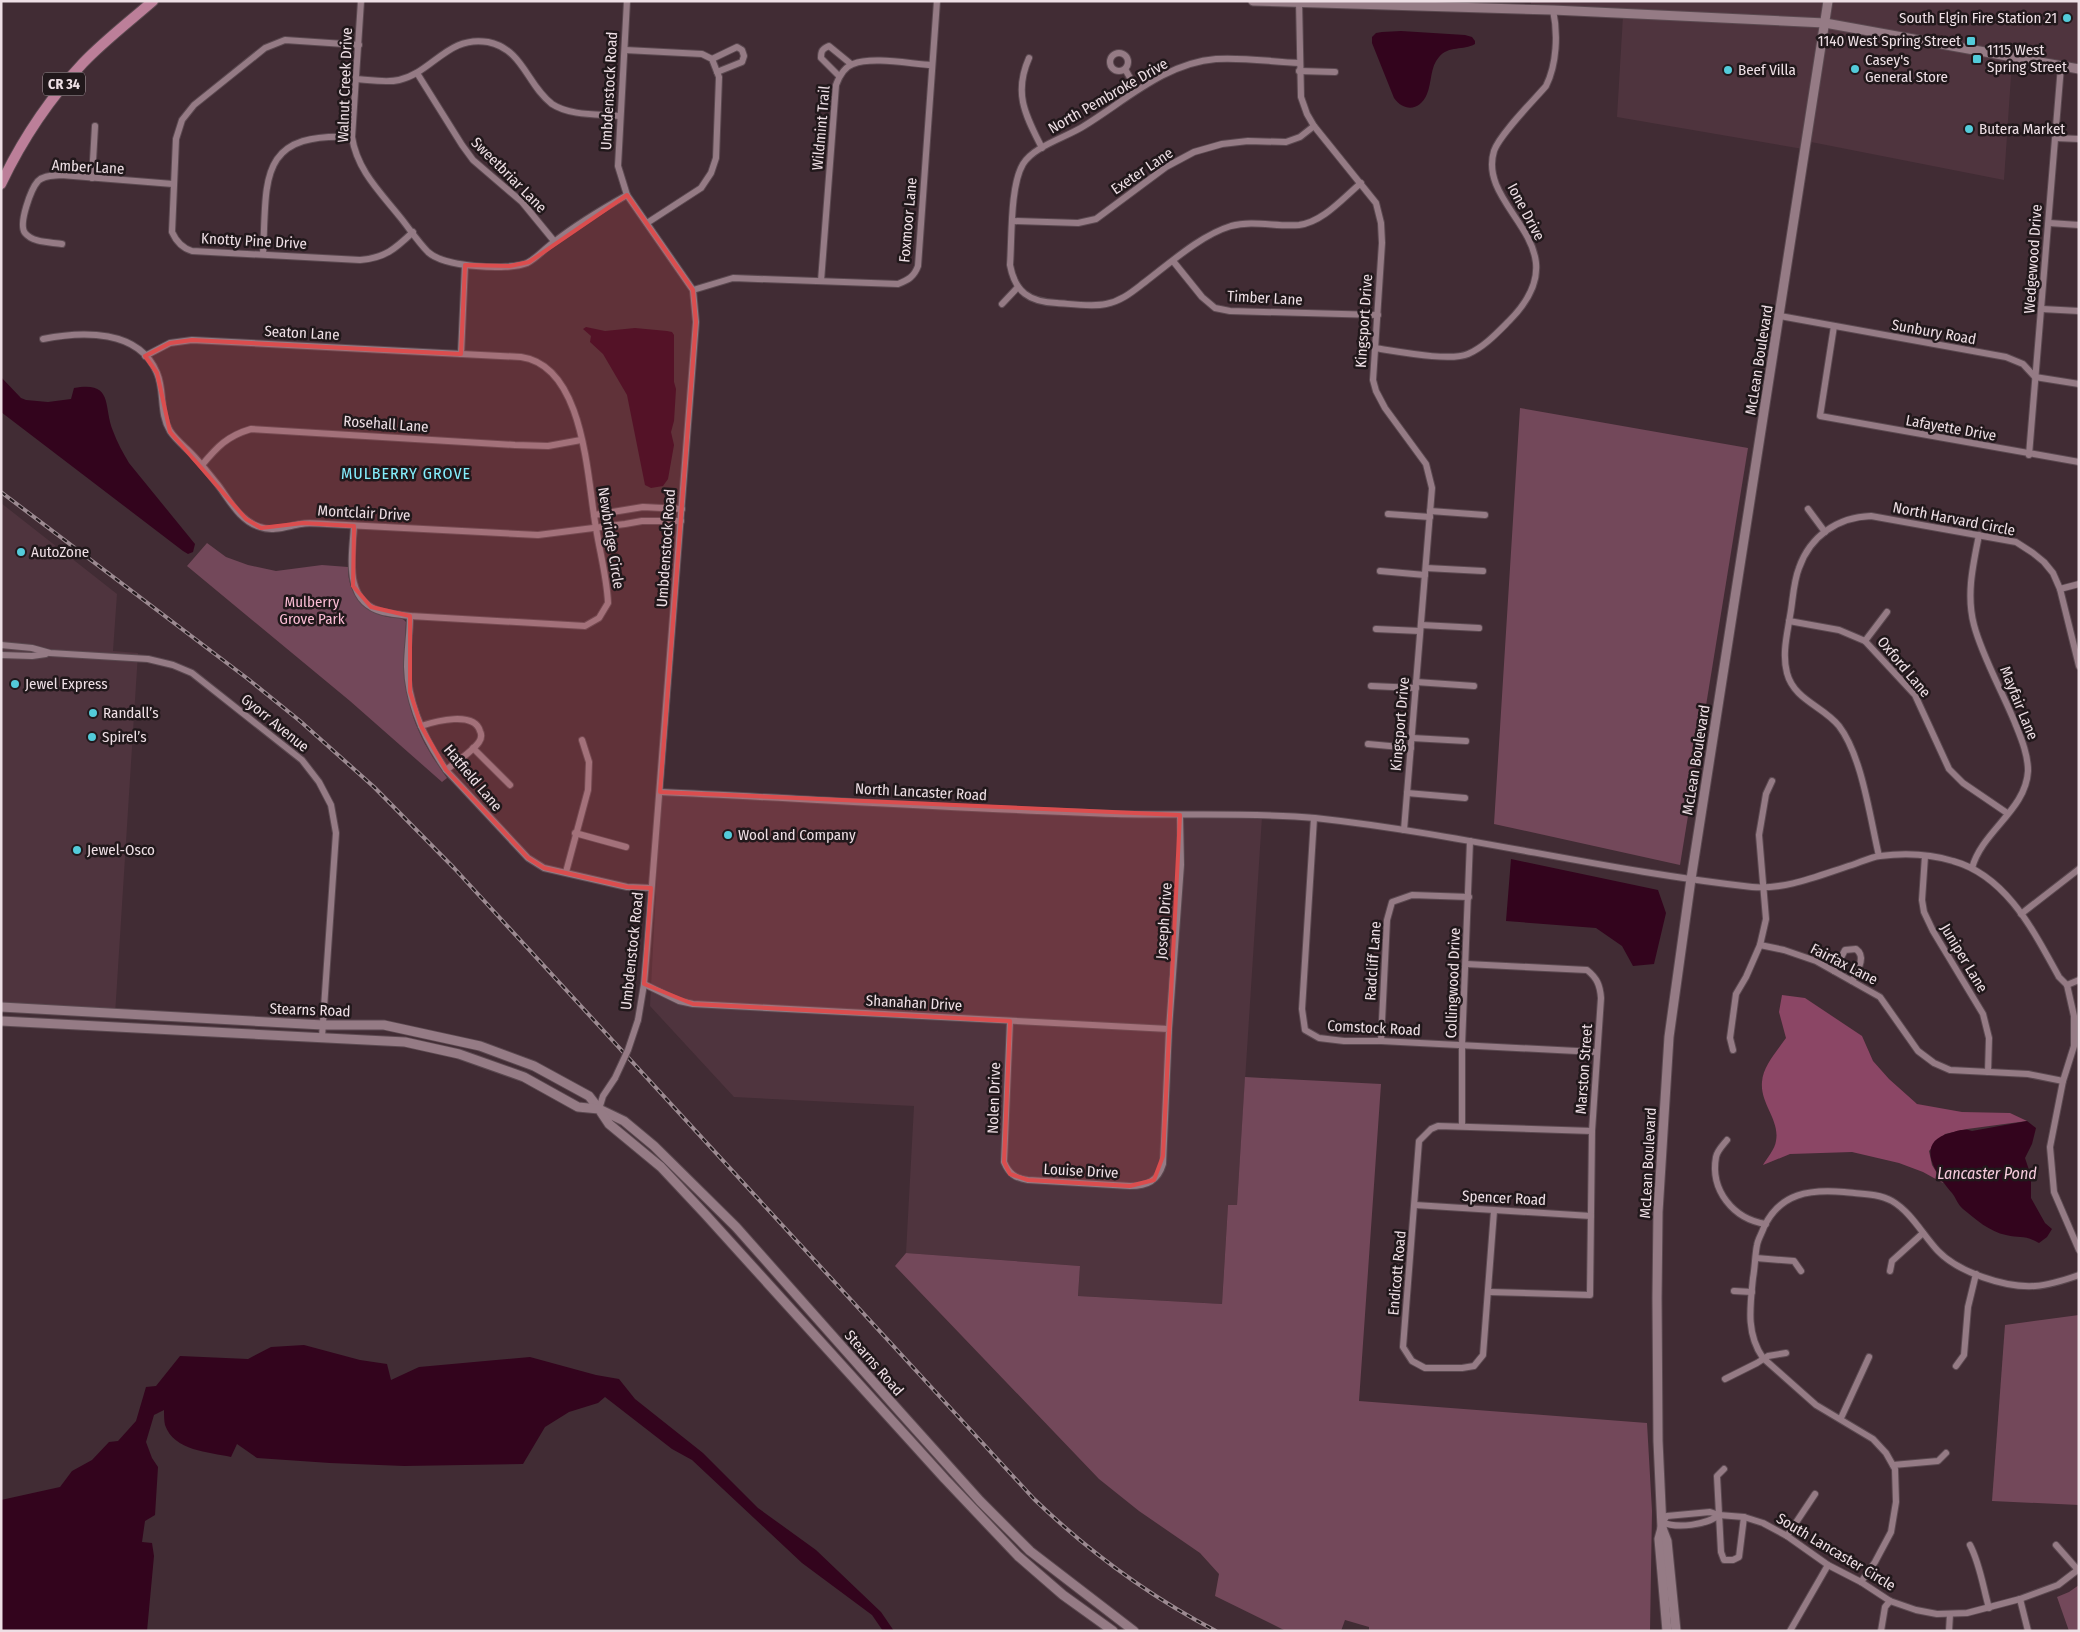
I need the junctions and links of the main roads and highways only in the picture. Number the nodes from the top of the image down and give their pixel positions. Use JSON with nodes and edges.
{"nodes":[{"id":1,"x":153,"y":1,"type":"edge"},
{"id":2,"x":1253,"y":1,"type":"edge"},
{"id":3,"x":1828,"y":1,"type":"edge"},
{"id":4,"x":1299,"y":2,"type":"edge"},
{"id":5,"x":1483,"y":5,"type":"edge"},
{"id":6,"x":1825,"y":23,"type":"junction"},
{"id":7,"x":2079,"y":69,"type":"edge"},
{"id":8,"x":1,"y":184,"type":"edge"},
{"id":9,"x":1,"y":1007,"type":"edge"},
{"id":10,"x":1,"y":1020,"type":"edge"},
{"id":11,"x":599,"y":1109,"type":"junction"},
{"id":12,"x":1662,"y":1525,"type":"junction"},
{"id":13,"x":1113,"y":1631,"type":"edge"},
{"id":14,"x":1134,"y":1631,"type":"edge"},
{"id":15,"x":1667,"y":1631,"type":"edge"},
{"id":16,"x":1676,"y":1631,"type":"edge"}],
"edges":[{"from":1,"to":8,"type":"main road","number":"CR 34"},
{"from":2,"to":4,"type":"main road"},
{"from":3,"to":6,"type":"main road","name":"McLean Boulevard"},
{"from":4,"to":5,"type":"main road"},
{"from":5,"to":6,"type":"main road"},
{"from":6,"to":7,"type":"main road"},
{"from":6,"to":12,"type":"main road","name":"McLean Boulevard"},
{"from":9,"to":11,"type":"main road","name":"Stearns Road"},
{"from":10,"to":11,"type":"main road","name":"Stearns Road"},
{"from":11,"to":13,"type":"main road","name":"Stearns Road"},
{"from":11,"to":14,"type":"main road","name":"Stearns Road"},
{"from":12,"to":15,"type":"main road","name":"McLean Boulevard"},
{"from":12,"to":16,"type":"main road","name":"McLean Boulevard"}]}
